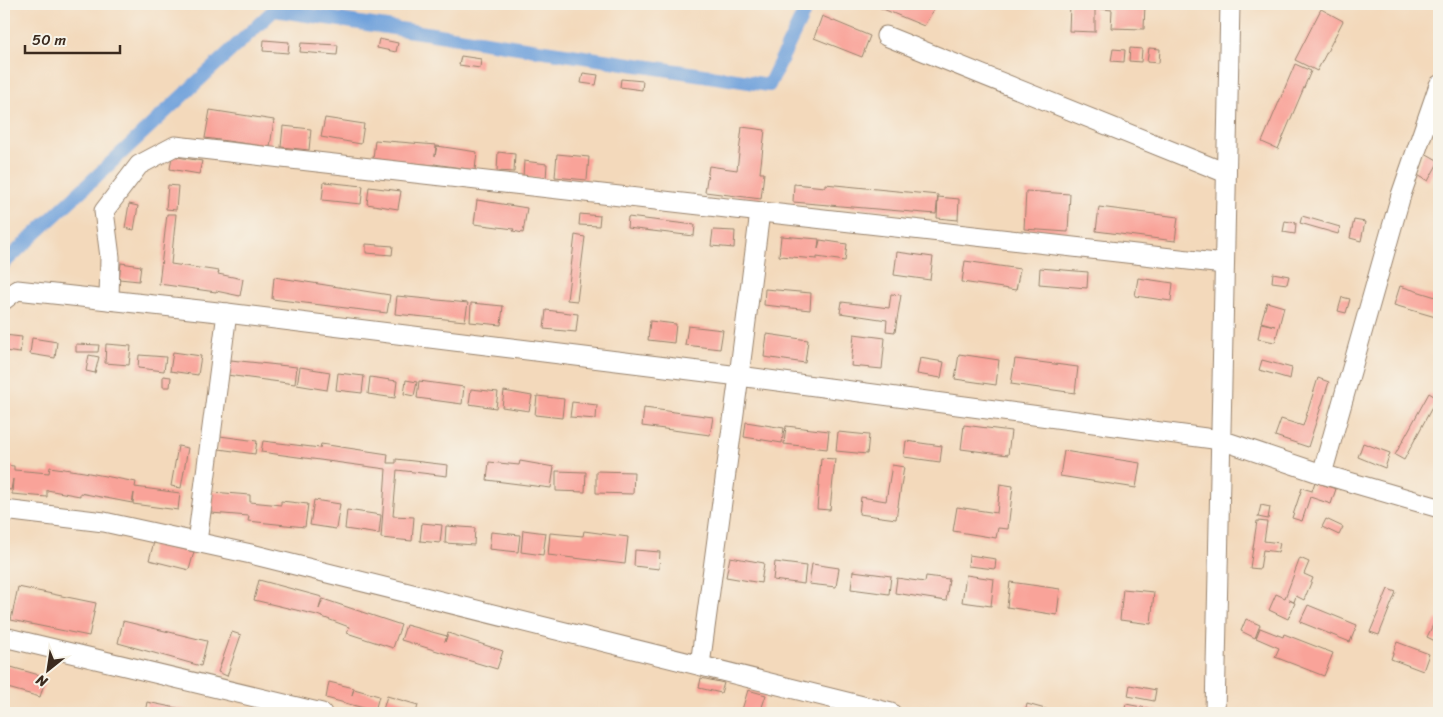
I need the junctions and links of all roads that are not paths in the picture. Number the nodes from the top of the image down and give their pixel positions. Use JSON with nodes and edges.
{"nodes":[{"id":1,"x":1230,"y":4,"type":"edge"},
{"id":2,"x":886,"y":36,"type":"dead end"},
{"id":3,"x":1439,"y":85,"type":"edge"},
{"id":4,"x":1226,"y":173,"type":"junction"},
{"id":5,"x":760,"y":212,"type":"junction"},
{"id":6,"x":1224,"y":264,"type":"junction"},
{"id":7,"x":4,"y":300,"type":"edge"},
{"id":8,"x":108,"y":300,"type":"junction"},
{"id":9,"x":227,"y":313,"type":"junction"},
{"id":10,"x":739,"y":376,"type":"junction"},
{"id":11,"x":1221,"y":440,"type":"junction"},
{"id":12,"x":1322,"y":474,"type":"junction"},
{"id":13,"x":1439,"y":508,"type":"edge"},
{"id":14,"x":4,"y":510,"type":"edge"},
{"id":15,"x":197,"y":542,"type":"junction"},
{"id":16,"x":4,"y":637,"type":"edge"},
{"id":17,"x":700,"y":665,"type":"junction"},
{"id":18,"x":322,"y":713,"type":"edge"},
{"id":19,"x":891,"y":713,"type":"edge"},
{"id":20,"x":1215,"y":713,"type":"edge"}],
"edges":[{"from":1,"to":4,"type":"street"},
{"from":2,"to":4,"type":"street"},
{"from":3,"to":12,"type":"street"},
{"from":4,"to":6,"type":"street"},
{"from":5,"to":6,"type":"street"},
{"from":5,"to":8,"type":"street"},
{"from":5,"to":10,"type":"street"},
{"from":6,"to":11,"type":"street"},
{"from":7,"to":8,"type":"street"},
{"from":8,"to":9,"type":"street"},
{"from":9,"to":10,"type":"street"},
{"from":9,"to":15,"type":"street"},
{"from":10,"to":11,"type":"street"},
{"from":10,"to":17,"type":"street"},
{"from":11,"to":12,"type":"street"},
{"from":11,"to":20,"type":"street"},
{"from":12,"to":13,"type":"street"},
{"from":14,"to":15,"type":"street"},
{"from":15,"to":17,"type":"street"},
{"from":16,"to":18,"type":"street"},
{"from":17,"to":19,"type":"street"}]}
